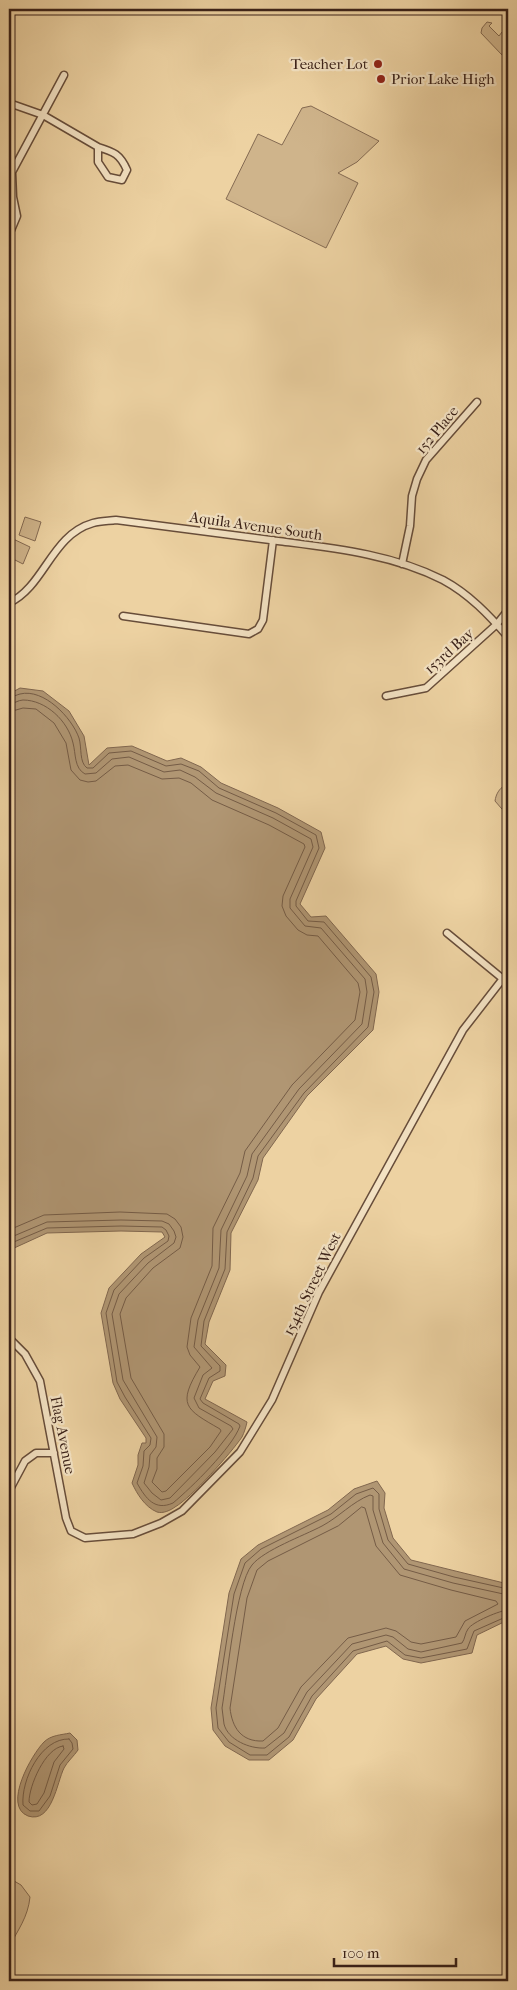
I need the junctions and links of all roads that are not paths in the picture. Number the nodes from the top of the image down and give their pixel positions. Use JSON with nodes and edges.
{"nodes":[{"id":1,"x":64,"y":74,"type":"dead end"},
{"id":2,"x":9,"y":103,"type":"edge"},
{"id":3,"x":43,"y":116,"type":"junction"},
{"id":4,"x":98,"y":147,"type":"junction"},
{"id":5,"x":9,"y":235,"type":"edge"},
{"id":6,"x":477,"y":402,"type":"dead end"},
{"id":7,"x":273,"y":540,"type":"junction"},
{"id":8,"x":402,"y":564,"type":"junction"},
{"id":9,"x":9,"y":603,"type":"edge"},
{"id":10,"x":508,"y":610,"type":"edge"},
{"id":11,"x":123,"y":616,"type":"dead end"},
{"id":12,"x":497,"y":624,"type":"junction"},
{"id":13,"x":508,"y":637,"type":"edge"},
{"id":14,"x":386,"y":696,"type":"dead end"},
{"id":15,"x":447,"y":933,"type":"dead end"},
{"id":16,"x":508,"y":972,"type":"edge"},
{"id":17,"x":503,"y":978,"type":"junction"},
{"id":18,"x":9,"y":1338,"type":"edge"},
{"id":19,"x":54,"y":1453,"type":"junction"},
{"id":20,"x":9,"y":1491,"type":"edge"},
{"id":21,"x":85,"y":1538,"type":"joint"}],
"edges":[{"from":1,"to":3,"type":"street"},
{"from":2,"to":3,"type":"street"},
{"from":3,"to":4,"type":"street"},
{"from":3,"to":5,"type":"street"},
{"from":4,"to":4,"type":"street"},
{"from":6,"to":8,"type":"street","name":"152 Place"},
{"from":7,"to":8,"type":"street","name":"Aquila Avenue South"},
{"from":7,"to":9,"type":"street","name":"Aquila Avenue South"},
{"from":7,"to":11,"type":"street"},
{"from":8,"to":12,"type":"street","name":"Aquila Avenue South"},
{"from":10,"to":12,"type":"street","name":"153rd Bay"},
{"from":12,"to":13,"type":"street","name":"Aquila Avenue South"},
{"from":12,"to":14,"type":"street","name":"153rd Bay"},
{"from":15,"to":17,"type":"street"},
{"from":16,"to":17,"type":"street","name":"154th Street West"},
{"from":17,"to":21,"type":"street","name":"154th Street West"},
{"from":18,"to":19,"type":"street","name":"Flag Avenue"},
{"from":19,"to":20,"type":"street"},
{"from":19,"to":21,"type":"street","name":"Flag Avenue"}]}
